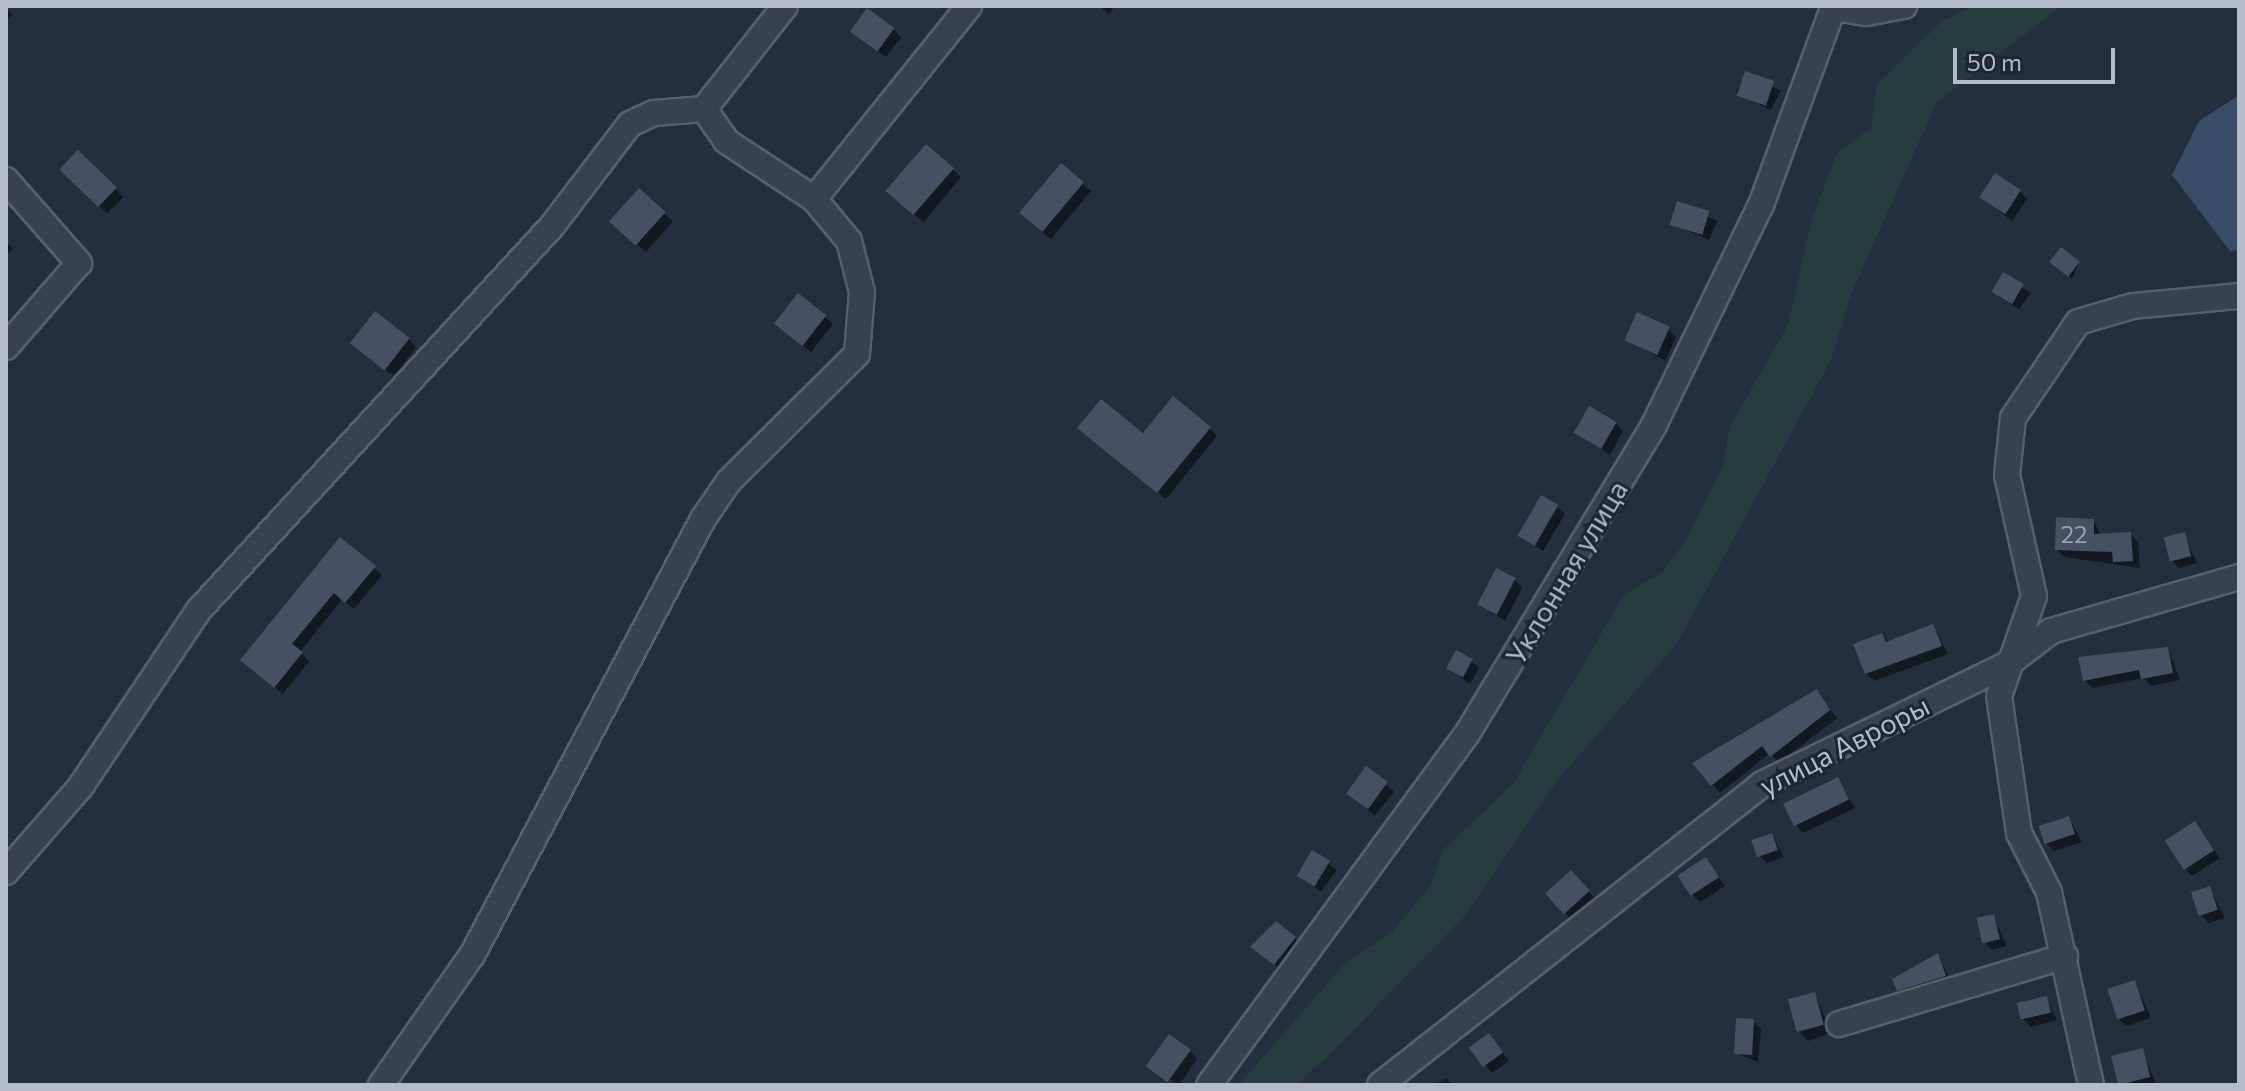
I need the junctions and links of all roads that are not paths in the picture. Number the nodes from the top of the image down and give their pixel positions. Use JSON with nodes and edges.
{"nodes":[{"id":1,"x":785,"y":6,"type":"edge"},
{"id":2,"x":969,"y":6,"type":"edge"},
{"id":3,"x":1904,"y":6,"type":"edge"},
{"id":4,"x":1834,"y":7,"type":"edge"},
{"id":5,"x":704,"y":109,"type":"junction"},
{"id":6,"x":6,"y":180,"type":"edge"},
{"id":7,"x":814,"y":199,"type":"junction"},
{"id":8,"x":2239,"y":296,"type":"edge"},
{"id":9,"x":6,"y":347,"type":"edge"},
{"id":10,"x":2239,"y":577,"type":"edge"},
{"id":11,"x":2008,"y":664,"type":"junction"},
{"id":12,"x":6,"y":872,"type":"edge"},
{"id":13,"x":2065,"y":956,"type":"junction"},
{"id":14,"x":1839,"y":1024,"type":"dead end"},
{"id":15,"x":381,"y":1085,"type":"edge"},
{"id":16,"x":1209,"y":1085,"type":"edge"},
{"id":17,"x":1380,"y":1085,"type":"edge"},
{"id":18,"x":2091,"y":1085,"type":"edge"}],
"edges":[{"from":1,"to":5,"type":"street"},
{"from":2,"to":7,"type":"street"},
{"from":3,"to":4,"type":"street","name":"Уклонная улица"},
{"from":4,"to":16,"type":"street","name":"Уклонная улица"},
{"from":5,"to":7,"type":"street"},
{"from":5,"to":12,"type":"street"},
{"from":6,"to":9,"type":"street"},
{"from":7,"to":15,"type":"street"},
{"from":8,"to":11,"type":"street"},
{"from":10,"to":11,"type":"street","name":"улица Авроры"},
{"from":11,"to":13,"type":"street"},
{"from":11,"to":17,"type":"street","name":"улица Авроры"},
{"from":13,"to":14,"type":"street"},
{"from":13,"to":18,"type":"street"}]}
